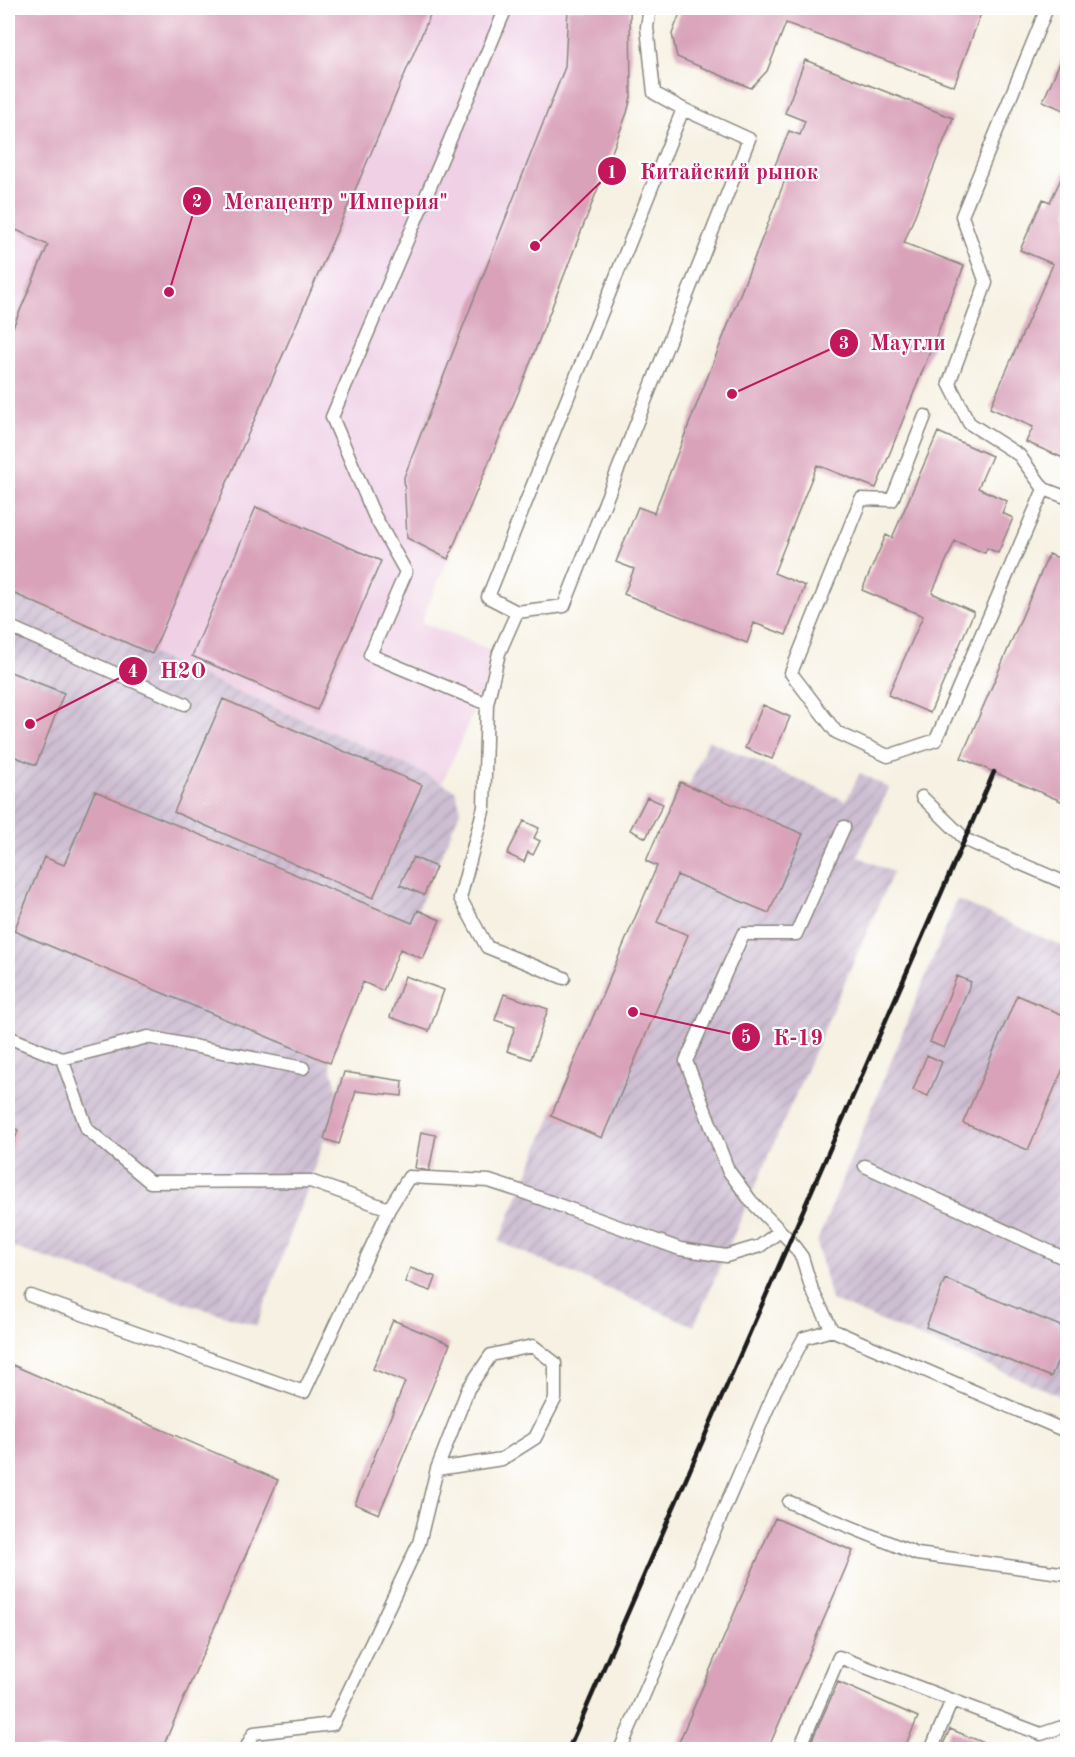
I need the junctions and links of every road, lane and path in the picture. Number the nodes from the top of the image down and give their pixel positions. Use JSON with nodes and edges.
{"nodes":[{"id":1,"x":506,"y":8,"type":"edge"},
{"id":2,"x":650,"y":8,"type":"edge"},
{"id":3,"x":1047,"y":8,"type":"edge"},
{"id":4,"x":683,"y":109,"type":"junction"},
{"id":5,"x":925,"y":416,"type":"dead end"},
{"id":6,"x":1044,"y":489,"type":"junction"},
{"id":7,"x":1068,"y":498,"type":"edge"},
{"id":8,"x":517,"y":612,"type":"junction"},
{"id":9,"x":8,"y":626,"type":"edge"},
{"id":10,"x":185,"y":704,"type":"dead end"},
{"id":11,"x":487,"y":704,"type":"junction"},
{"id":12,"x":922,"y":797,"type":"dead end"},
{"id":13,"x":844,"y":827,"type":"dead end"},
{"id":14,"x":1068,"y":884,"type":"edge"},
{"id":15,"x":564,"y":978,"type":"dead end"},
{"id":16,"x":8,"y":1037,"type":"edge"},
{"id":17,"x":62,"y":1059,"type":"junction"},
{"id":18,"x":303,"y":1068,"type":"dead end"},
{"id":19,"x":865,"y":1166,"type":"dead end"},
{"id":20,"x":389,"y":1209,"type":"junction"},
{"id":21,"x":780,"y":1231,"type":"junction"},
{"id":22,"x":1068,"y":1260,"type":"edge"},
{"id":23,"x":31,"y":1296,"type":"dead end"},
{"id":24,"x":832,"y":1330,"type":"junction"},
{"id":25,"x":1068,"y":1432,"type":"edge"},
{"id":26,"x":437,"y":1469,"type":"junction"},
{"id":27,"x":789,"y":1502,"type":"dead end"},
{"id":28,"x":1068,"y":1574,"type":"edge"},
{"id":29,"x":952,"y":1700,"type":"junction"},
{"id":30,"x":1068,"y":1725,"type":"edge"},
{"id":31,"x":245,"y":1749,"type":"edge"},
{"id":32,"x":620,"y":1749,"type":"edge"},
{"id":33,"x":799,"y":1749,"type":"edge"},
{"id":34,"x":931,"y":1749,"type":"edge"}],
"edges":[{"from":1,"to":11,"type":"lane"},
{"from":2,"to":4,"type":"lane"},
{"from":3,"to":6,"type":"lane"},
{"from":4,"to":8,"type":"lane"},
{"from":4,"to":8,"type":"lane"},
{"from":5,"to":6,"type":"lane"},
{"from":6,"to":7,"type":"lane"},
{"from":8,"to":11,"type":"lane"},
{"from":9,"to":10,"type":"lane"},
{"from":11,"to":15,"type":"lane"},
{"from":12,"to":14,"type":"lane"},
{"from":13,"to":21,"type":"lane"},
{"from":16,"to":17,"type":"lane"},
{"from":17,"to":18,"type":"lane"},
{"from":17,"to":20,"type":"lane"},
{"from":19,"to":22,"type":"lane"},
{"from":20,"to":21,"type":"lane"},
{"from":20,"to":23,"type":"lane"},
{"from":21,"to":24,"type":"lane"},
{"from":24,"to":25,"type":"lane"},
{"from":24,"to":32,"type":"lane"},
{"from":26,"to":26,"type":"lane"},
{"from":26,"to":31,"type":"lane"},
{"from":27,"to":28,"type":"lane"},
{"from":29,"to":30,"type":"lane"},
{"from":29,"to":33,"type":"lane"},
{"from":29,"to":34,"type":"lane"}]}
